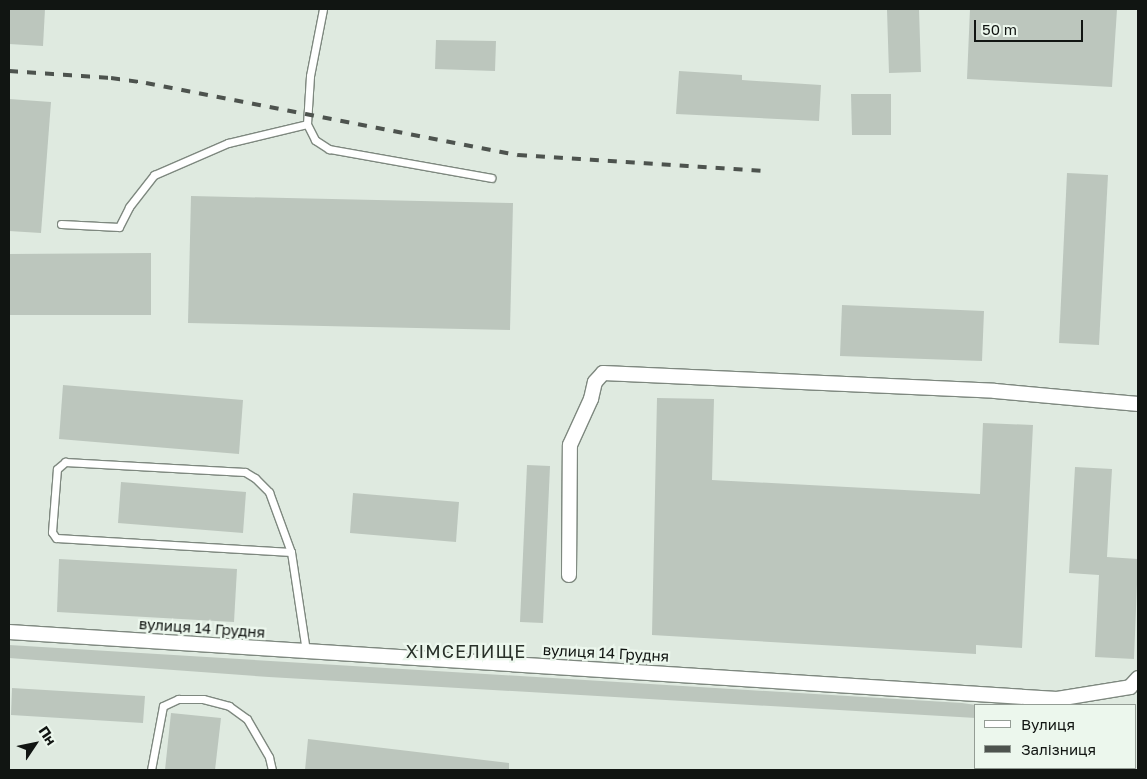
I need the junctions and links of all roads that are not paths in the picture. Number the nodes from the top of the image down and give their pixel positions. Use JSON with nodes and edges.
{"nodes":[{"id":1,"x":324,"y":9,"type":"edge"},
{"id":2,"x":307,"y":124,"type":"junction"},
{"id":3,"x":491,"y":178,"type":"dead end"},
{"id":4,"x":61,"y":224,"type":"dead end"},
{"id":5,"x":1138,"y":404,"type":"edge"},
{"id":6,"x":291,"y":552,"type":"junction"},
{"id":7,"x":569,"y":575,"type":"dead end"},
{"id":8,"x":9,"y":632,"type":"edge"},
{"id":9,"x":306,"y":651,"type":"junction"},
{"id":10,"x":1138,"y":678,"type":"edge"},
{"id":11,"x":151,"y":770,"type":"edge"},
{"id":12,"x":272,"y":770,"type":"edge"}],
"edges":[{"from":1,"to":2,"type":"lane"},
{"from":2,"to":3,"type":"lane"},
{"from":2,"to":4,"type":"lane"},
{"from":5,"to":7,"type":"street"},
{"from":6,"to":6,"type":"lane"},
{"from":6,"to":9,"type":"lane"},
{"from":8,"to":9,"type":"street","name":"вулиця 14 Грудня"},
{"from":9,"to":10,"type":"street","name":"вулиця 14 Грудня"},
{"from":11,"to":12,"type":"lane"}]}
